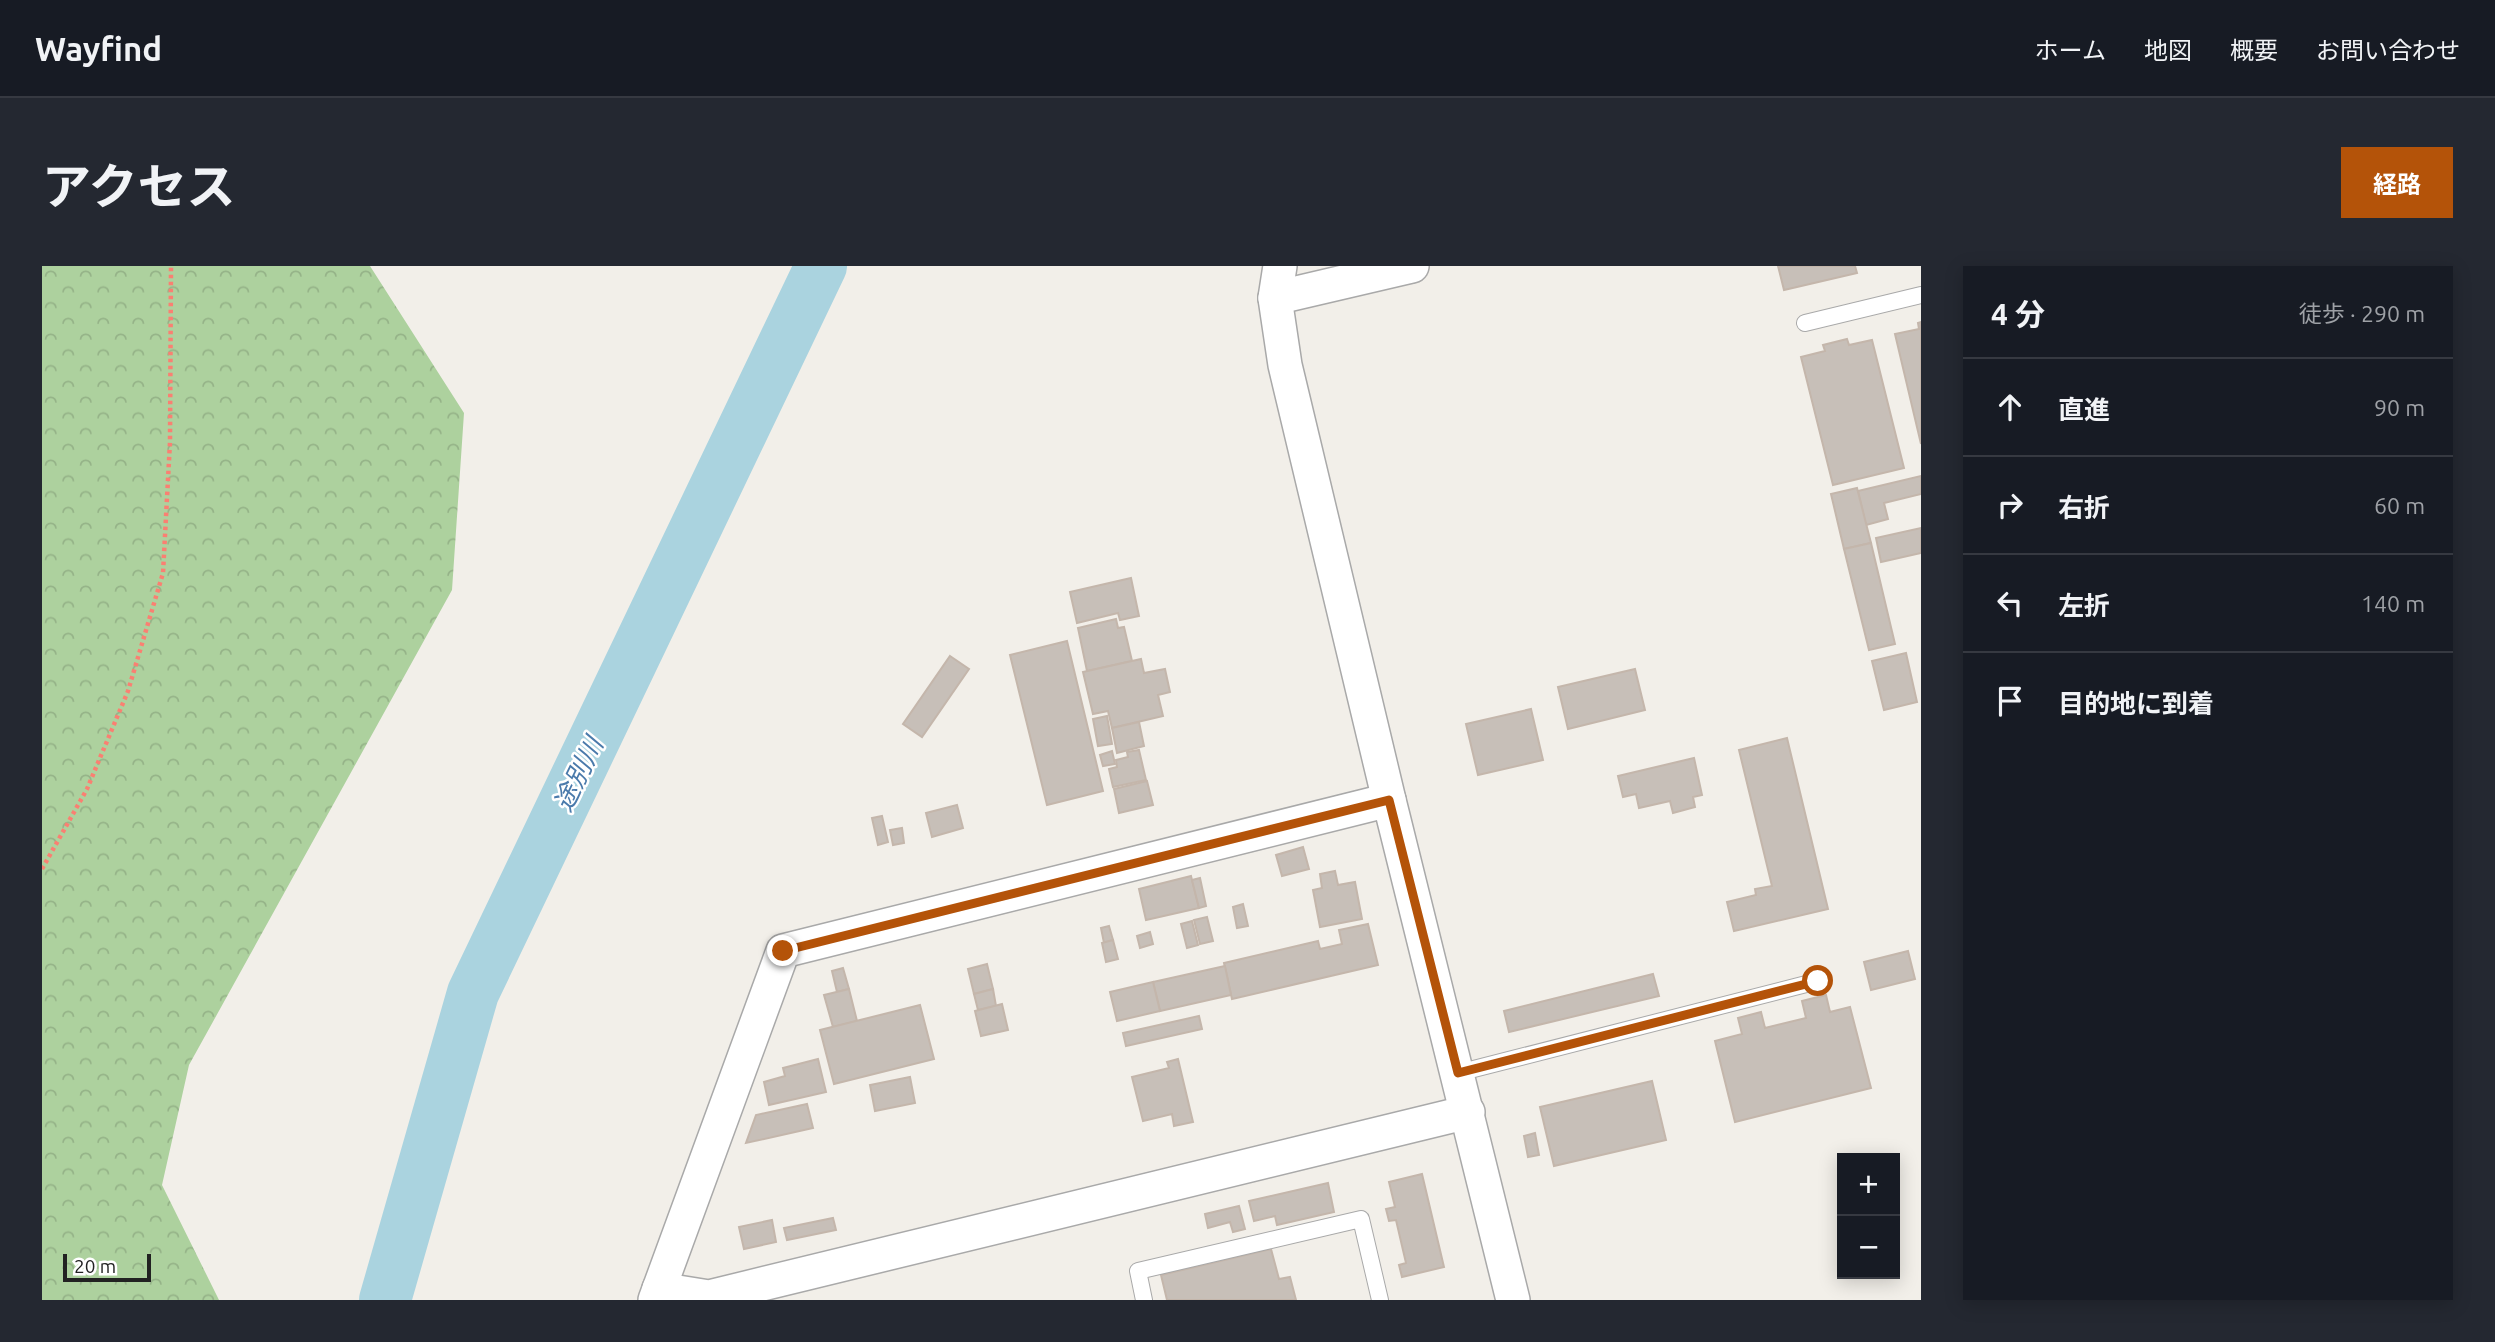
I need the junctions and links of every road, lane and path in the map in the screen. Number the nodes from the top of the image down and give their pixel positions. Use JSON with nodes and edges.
{"nodes":[{"id":1,"x":171,"y":266,"type":"edge"},
{"id":2,"x":1280,"y":266,"type":"edge"},
{"id":3,"x":1412,"y":266,"type":"edge"},
{"id":4,"x":1921,"y":295,"type":"edge"},
{"id":5,"x":1275,"y":298,"type":"junction"},
{"id":6,"x":1805,"y":323,"type":"dead end"},
{"id":7,"x":1389,"y":800,"type":"junction"},
{"id":8,"x":42,"y":869,"type":"edge"},
{"id":9,"x":1818,"y":981,"type":"dead end"},
{"id":10,"x":1458,"y":1073,"type":"junction"},
{"id":11,"x":1468,"y":1112,"type":"junction"},
{"id":12,"x":657,"y":1294,"type":"edge"},
{"id":13,"x":1144,"y":1300,"type":"edge"},
{"id":14,"x":1380,"y":1300,"type":"edge"},
{"id":15,"x":1512,"y":1300,"type":"edge"}],
"edges":[{"from":1,"to":8,"type":"path"},
{"from":2,"to":5,"type":"street"},
{"from":3,"to":5,"type":"street"},
{"from":4,"to":6,"type":"lane"},
{"from":5,"to":7,"type":"street"},
{"from":7,"to":10,"type":"street"},
{"from":7,"to":12,"type":"street"},
{"from":9,"to":10,"type":"lane"},
{"from":10,"to":11,"type":"street"},
{"from":11,"to":12,"type":"street"},
{"from":11,"to":15,"type":"street"},
{"from":13,"to":14,"type":"lane"}]}
